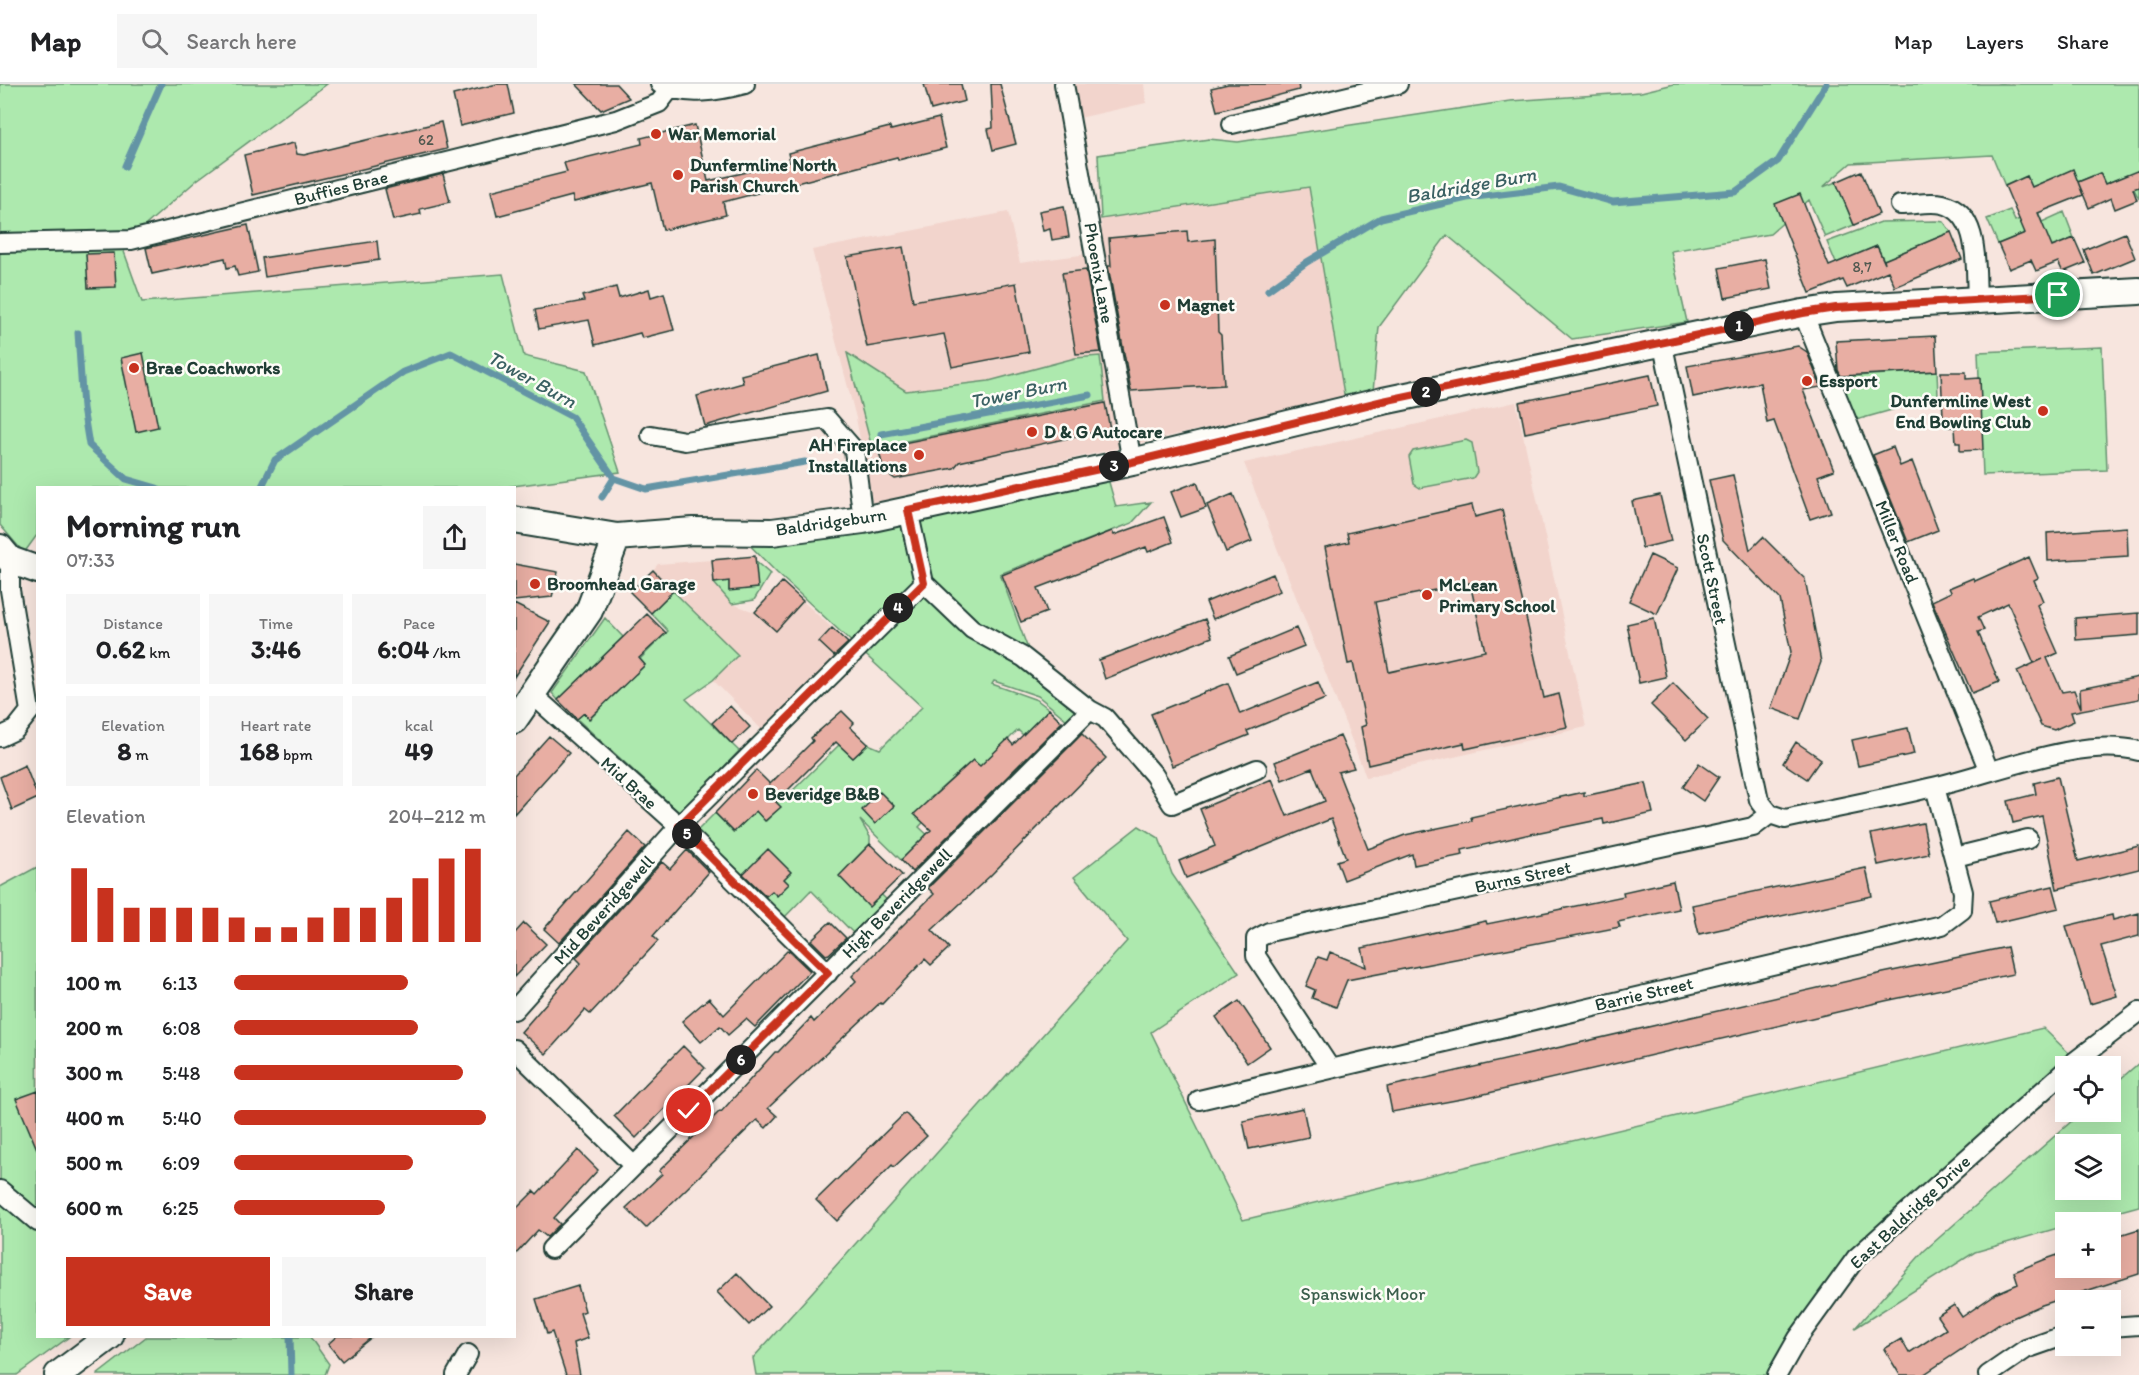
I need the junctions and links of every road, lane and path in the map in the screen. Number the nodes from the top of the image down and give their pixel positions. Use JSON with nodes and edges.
{"nodes":[{"id":1,"x":745,"y":84,"type":"edge"},
{"id":2,"x":1064,"y":84,"type":"edge"},
{"id":3,"x":1398,"y":84,"type":"edge"},
{"id":4,"x":665,"y":86,"type":"edge"},
{"id":5,"x":1232,"y":124,"type":"dead end"},
{"id":6,"x":1900,"y":205,"type":"dead end"},
{"id":7,"x":0,"y":243,"type":"edge"},
{"id":8,"x":2139,"y":291,"type":"edge"},
{"id":9,"x":1977,"y":299,"type":"junction"},
{"id":10,"x":1803,"y":313,"type":"junction"},
{"id":11,"x":1662,"y":341,"type":"junction"},
{"id":12,"x":651,"y":435,"type":"dead end"},
{"id":13,"x":1132,"y":462,"type":"junction"},
{"id":14,"x":908,"y":510,"type":"junction"},
{"id":15,"x":516,"y":520,"type":"edge"},
{"id":16,"x":863,"y":520,"type":"junction"},
{"id":17,"x":617,"y":537,"type":"junction"},
{"id":18,"x":5,"y":554,"type":"edge"},
{"id":19,"x":36,"y":569,"type":"edge"},
{"id":20,"x":924,"y":583,"type":"junction"},
{"id":21,"x":532,"y":694,"type":"junction"},
{"id":22,"x":34,"y":710,"type":"edge"},
{"id":23,"x":1090,"y":710,"type":"junction"},
{"id":24,"x":516,"y":717,"type":"edge"},
{"id":25,"x":7,"y":734,"type":"edge"},
{"id":26,"x":2139,"y":751,"type":"edge"},
{"id":27,"x":0,"y":752,"type":"edge"},
{"id":28,"x":1257,"y":770,"type":"dead end"},
{"id":29,"x":1989,"y":771,"type":"junction"},
{"id":30,"x":1935,"y":787,"type":"junction"},
{"id":31,"x":1770,"y":814,"type":"junction"},
{"id":32,"x":679,"y":826,"type":"junction"},
{"id":33,"x":2028,"y":839,"type":"dead end"},
{"id":34,"x":1954,"y":857,"type":"junction"},
{"id":35,"x":828,"y":973,"type":"junction"},
{"id":36,"x":516,"y":1008,"type":"edge"},
{"id":37,"x":2139,"y":1012,"type":"edge"},
{"id":38,"x":516,"y":1051,"type":"edge"},
{"id":39,"x":2082,"y":1056,"type":"edge"},
{"id":40,"x":1330,"y":1068,"type":"junction"},
{"id":41,"x":2055,"y":1079,"type":"edge"},
{"id":42,"x":1199,"y":1100,"type":"dead end"},
{"id":43,"x":634,"y":1166,"type":"junction"},
{"id":44,"x":0,"y":1190,"type":"edge"},
{"id":45,"x":36,"y":1220,"type":"edge"},
{"id":46,"x":551,"y":1249,"type":"dead end"},
{"id":47,"x":2139,"y":1325,"type":"edge"},
{"id":48,"x":2121,"y":1326,"type":"edge"},
{"id":49,"x":107,"y":1338,"type":"edge"},
{"id":50,"x":2055,"y":1339,"type":"edge"},
{"id":51,"x":468,"y":1354,"type":"dead end"},
{"id":52,"x":58,"y":1375,"type":"edge"},
{"id":53,"x":456,"y":1375,"type":"edge"},
{"id":54,"x":1776,"y":1375,"type":"edge"},
{"id":55,"x":1988,"y":1375,"type":"edge"}],
"edges":[{"from":1,"to":4,"type":"street"},
{"from":2,"to":13,"type":"street","name":"Phoenix Lane"},
{"from":3,"to":5,"type":"street"},
{"from":4,"to":7,"type":"street","name":"Buffies Brae"},
{"from":6,"to":9,"type":"street"},
{"from":8,"to":9,"type":"main road","name":"Baldridgeburn"},
{"from":9,"to":10,"type":"main road","name":"Baldridgeburn"},
{"from":10,"to":11,"type":"main road","name":"Baldridgeburn"},
{"from":10,"to":29,"type":"street","name":"Miller Road"},
{"from":11,"to":13,"type":"main road","name":"Baldridgeburn"},
{"from":11,"to":31,"type":"street","name":"Scott Street"},
{"from":12,"to":16,"type":"street"},
{"from":13,"to":14,"type":"main road","name":"Baldridgeburn"},
{"from":14,"to":16,"type":"main road","name":"Baldridgeburn"},
{"from":14,"to":20,"type":"street"},
{"from":15,"to":17,"type":"main road","name":"Baldridgeburn"},
{"from":16,"to":17,"type":"main road","name":"Baldridgeburn"},
{"from":17,"to":21,"type":"main road"},
{"from":18,"to":19,"type":"main road"},
{"from":18,"to":22,"type":"street"},
{"from":20,"to":23,"type":"street"},
{"from":20,"to":32,"type":"street","name":"Mid Beveridgewell"},
{"from":21,"to":24,"type":"main road"},
{"from":21,"to":32,"type":"street","name":"Mid Brae"},
{"from":22,"to":25,"type":"street"},
{"from":23,"to":28,"type":"street"},
{"from":23,"to":35,"type":"street","name":"High Beveridgewell"},
{"from":25,"to":27,"type":"street"},
{"from":26,"to":29,"type":"street"},
{"from":29,"to":30,"type":"street"},
{"from":30,"to":31,"type":"street"},
{"from":30,"to":34,"type":"street","name":"Barrie Street"},
{"from":31,"to":40,"type":"street","name":"Burns Street"},
{"from":32,"to":35,"type":"street","name":"Mid Brae"},
{"from":32,"to":36,"type":"street","name":"Mid Beveridgewell"},
{"from":33,"to":34,"type":"street"},
{"from":34,"to":40,"type":"street","name":"Barrie Street"},
{"from":35,"to":43,"type":"street","name":"High Beveridgewell"},
{"from":37,"to":39,"type":"street","name":"East Baldridge Drive"},
{"from":38,"to":43,"type":"street"},
{"from":40,"to":42,"type":"street","name":"Barrie Street"},
{"from":41,"to":54,"type":"street","name":"East Baldridge Drive"},
{"from":43,"to":46,"type":"street","name":"High Beveridgewell"},
{"from":44,"to":45,"type":"street"},
{"from":47,"to":48,"type":"street"},
{"from":49,"to":52,"type":"main road"},
{"from":50,"to":55,"type":"street"},
{"from":51,"to":53,"type":"street"}]}
